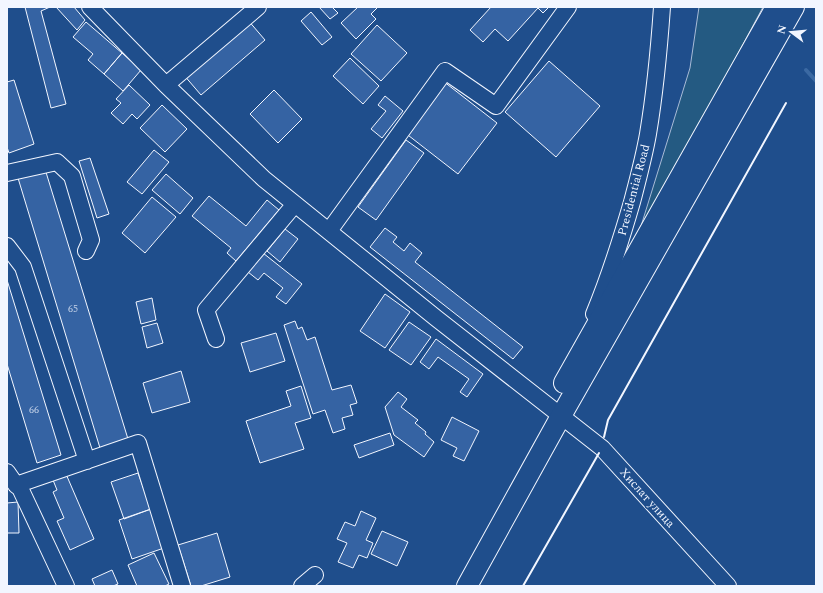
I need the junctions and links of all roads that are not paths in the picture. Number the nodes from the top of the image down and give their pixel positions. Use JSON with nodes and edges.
{"nodes":[{"id":1,"x":90,"y":7,"type":"edge"},
{"id":2,"x":258,"y":7,"type":"edge"},
{"id":3,"x":568,"y":7,"type":"edge"},
{"id":4,"x":662,"y":7,"type":"edge"},
{"id":5,"x":776,"y":7,"type":"edge"},
{"id":6,"x":794,"y":7,"type":"edge"},
{"id":7,"x":166,"y":85,"type":"junction"},
{"id":8,"x":7,"y":173,"type":"edge"},
{"id":9,"x":295,"y":204,"type":"junction"},
{"id":10,"x":329,"y":231,"type":"junction"},
{"id":11,"x":7,"y":246,"type":"edge"},
{"id":12,"x":86,"y":251,"type":"dead end"},
{"id":13,"x":216,"y":339,"type":"dead end"},
{"id":14,"x":574,"y":366,"type":"junction"},
{"id":15,"x":556,"y":412,"type":"junction"},
{"id":16,"x":87,"y":461,"type":"junction"},
{"id":17,"x":7,"y":472,"type":"edge"},
{"id":18,"x":16,"y":485,"type":"junction"},
{"id":19,"x":315,"y":574,"type":"dead end"},
{"id":20,"x":66,"y":586,"type":"edge"},
{"id":21,"x":182,"y":586,"type":"edge"},
{"id":22,"x":302,"y":586,"type":"edge"},
{"id":23,"x":452,"y":586,"type":"edge"},
{"id":24,"x":467,"y":586,"type":"edge"},
{"id":25,"x":728,"y":586,"type":"edge"}],
"edges":[{"from":1,"to":7,"type":"street","name":"Хислат улица"},
{"from":2,"to":7,"type":"street"},
{"from":3,"to":10,"type":"street"},
{"from":4,"to":14,"type":"street","name":"Presidential Road"},
{"from":5,"to":14,"type":"main road"},
{"from":6,"to":15,"type":"main road"},
{"from":7,"to":9,"type":"street","name":"Хислат улица"},
{"from":8,"to":12,"type":"street"},
{"from":9,"to":10,"type":"street","name":"Хислат улица"},
{"from":9,"to":13,"type":"street"},
{"from":10,"to":15,"type":"street","name":"Хислат улица"},
{"from":11,"to":16,"type":"street"},
{"from":14,"to":15,"type":"main road"},
{"from":15,"to":23,"type":"main road"},
{"from":15,"to":24,"type":"main road"},
{"from":15,"to":25,"type":"street","name":"Хислат улица"},
{"from":16,"to":18,"type":"street"},
{"from":16,"to":21,"type":"street"},
{"from":17,"to":18,"type":"street"},
{"from":18,"to":20,"type":"street"},
{"from":19,"to":22,"type":"street"}]}
